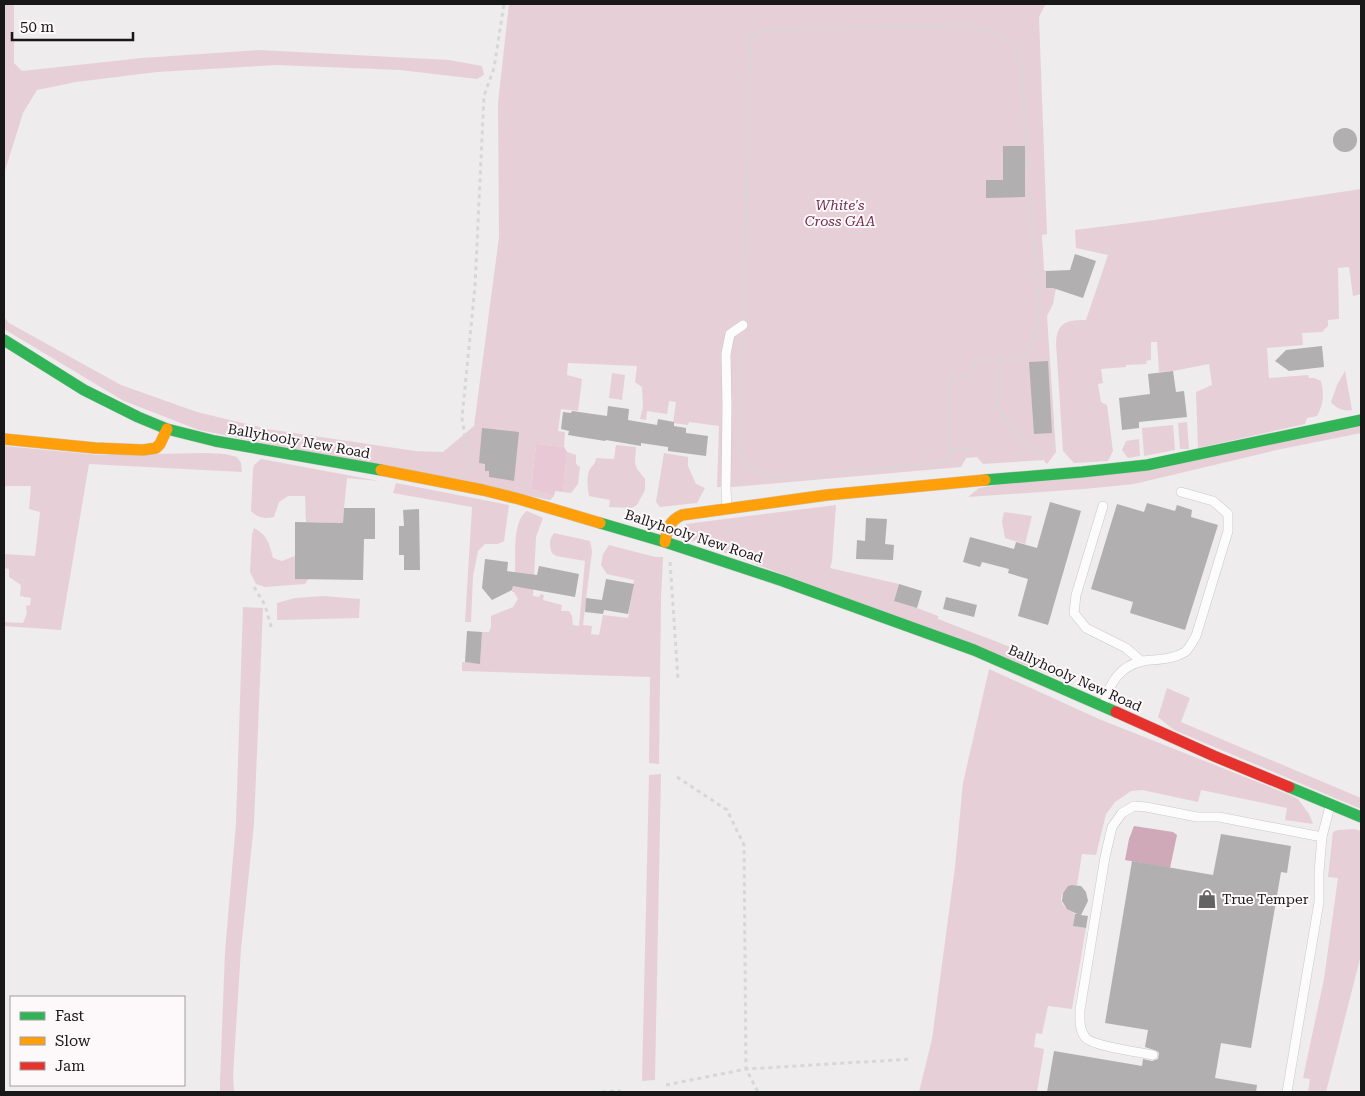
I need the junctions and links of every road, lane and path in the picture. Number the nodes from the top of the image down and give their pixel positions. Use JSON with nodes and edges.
{"nodes":[{"id":1,"x":504,"y":4,"type":"edge"},
{"id":2,"x":743,"y":325,"type":"junction"},
{"id":3,"x":4,"y":340,"type":"edge"},
{"id":4,"x":999,"y":360,"type":"junction"},
{"id":5,"x":1361,"y":420,"type":"edge"},
{"id":6,"x":167,"y":429,"type":"junction"},
{"id":7,"x":4,"y":439,"type":"edge"},
{"id":8,"x":973,"y":449,"type":"dead end"},
{"id":9,"x":949,"y":450,"type":"junction"},
{"id":10,"x":1050,"y":459,"type":"dead end"},
{"id":11,"x":470,"y":472,"type":"dead end"},
{"id":12,"x":1181,"y":492,"type":"dead end"},
{"id":13,"x":1102,"y":506,"type":"dead end"},
{"id":14,"x":727,"y":508,"type":"junction"},
{"id":15,"x":664,"y":542,"type":"junction"},
{"id":16,"x":670,"y":558,"type":"dead end"},
{"id":17,"x":254,"y":587,"type":"dead end"},
{"id":18,"x":272,"y":630,"type":"dead end"},
{"id":19,"x":1141,"y":661,"type":"junction"},
{"id":20,"x":678,"y":679,"type":"dead end"},
{"id":21,"x":1103,"y":706,"type":"junction"},
{"id":22,"x":677,"y":777,"type":"dead end"},
{"id":23,"x":1331,"y":804,"type":"junction"},
{"id":24,"x":1361,"y":817,"type":"edge"},
{"id":25,"x":1322,"y":837,"type":"junction"},
{"id":26,"x":1153,"y":1055,"type":"dead end"},
{"id":27,"x":912,"y":1059,"type":"dead end"},
{"id":28,"x":746,"y":1069,"type":"junction"},
{"id":29,"x":666,"y":1085,"type":"dead end"},
{"id":30,"x":621,"y":1091,"type":"dead end"},
{"id":31,"x":602,"y":1092,"type":"edge"},
{"id":32,"x":758,"y":1092,"type":"edge"},
{"id":33,"x":1287,"y":1092,"type":"edge"}],
"edges":[{"from":1,"to":11,"type":"path"},
{"from":2,"to":4,"type":"path"},
{"from":2,"to":9,"type":"path"},
{"from":2,"to":14,"type":"lane"},
{"from":3,"to":6,"type":"main road","name":"Ballyhooly New Road"},
{"from":4,"to":9,"type":"path"},
{"from":4,"to":10,"type":"path"},
{"from":5,"to":14,"type":"main road"},
{"from":6,"to":7,"type":"main road"},
{"from":6,"to":15,"type":"main road","name":"Ballyhooly New Road"},
{"from":8,"to":9,"type":"path"},
{"from":12,"to":19,"type":"lane"},
{"from":13,"to":19,"type":"lane"},
{"from":14,"to":15,"type":"main road"},
{"from":15,"to":21,"type":"main road","name":"Ballyhooly New Road"},
{"from":16,"to":20,"type":"path"},
{"from":17,"to":18,"type":"path"},
{"from":19,"to":21,"type":"lane"},
{"from":21,"to":23,"type":"main road","name":"Ballyhooly New Road"},
{"from":22,"to":28,"type":"path"},
{"from":23,"to":24,"type":"main road","name":"Ballyhooly New Road"},
{"from":23,"to":25,"type":"lane"},
{"from":25,"to":26,"type":"lane"},
{"from":25,"to":33,"type":"lane"},
{"from":27,"to":28,"type":"path"},
{"from":28,"to":29,"type":"path"},
{"from":28,"to":32,"type":"path"},
{"from":30,"to":31,"type":"path"}]}
